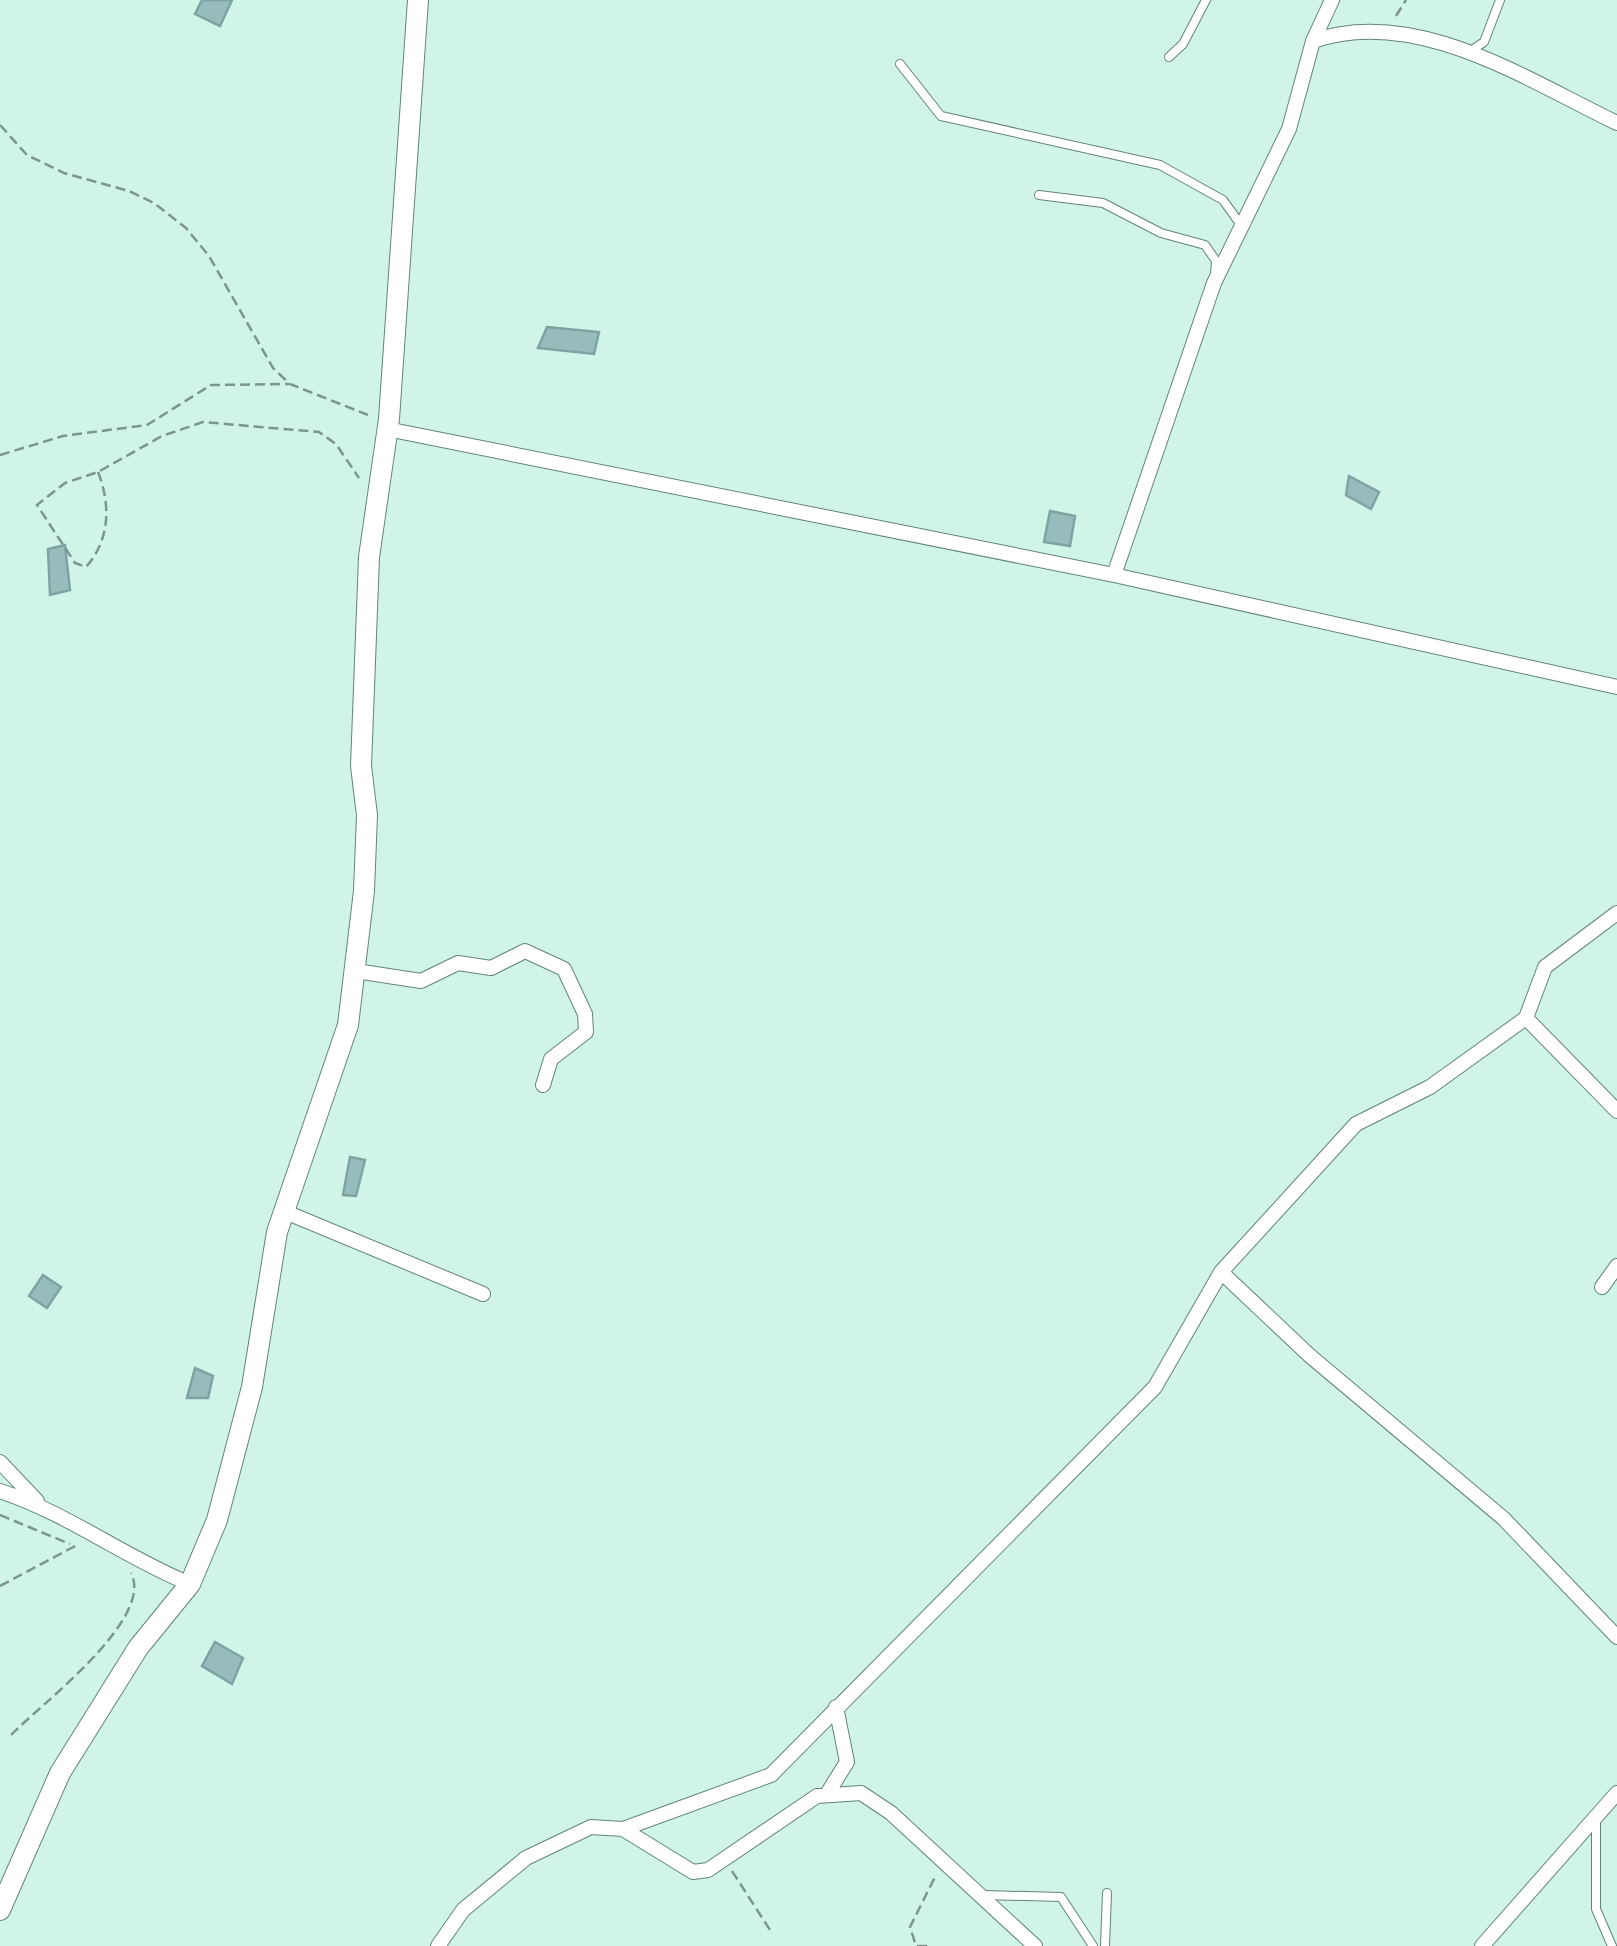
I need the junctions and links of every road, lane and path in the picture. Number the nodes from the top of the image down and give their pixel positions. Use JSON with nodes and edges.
{"nodes":[{"id":1,"x":418,"y":0,"type":"edge"},
{"id":2,"x":1206,"y":0,"type":"edge"},
{"id":3,"x":1332,"y":0,"type":"edge"},
{"id":4,"x":1406,"y":0,"type":"edge"},
{"id":5,"x":1500,"y":0,"type":"edge"},
{"id":6,"x":1386,"y":30,"type":"junction"},
{"id":7,"x":1313,"y":41,"type":"junction"},
{"id":8,"x":1469,"y":52,"type":"junction"},
{"id":9,"x":1170,"y":57,"type":"dead end"},
{"id":10,"x":900,"y":64,"type":"dead end"},
{"id":11,"x":1617,"y":123,"type":"edge"},
{"id":12,"x":0,"y":125,"type":"edge"},
{"id":13,"x":1039,"y":195,"type":"dead end"},
{"id":14,"x":1243,"y":228,"type":"junction"},
{"id":15,"x":1214,"y":282,"type":"junction"},
{"id":16,"x":290,"y":384,"type":"junction"},
{"id":17,"x":388,"y":424,"type":"junction"},
{"id":18,"x":0,"y":455,"type":"edge"},
{"id":19,"x":98,"y":472,"type":"junction"},
{"id":20,"x":359,"y":477,"type":"dead end"},
{"id":21,"x":1114,"y":576,"type":"junction"},
{"id":22,"x":1617,"y":687,"type":"edge"},
{"id":23,"x":1617,"y":914,"type":"edge"},
{"id":24,"x":356,"y":972,"type":"junction"},
{"id":25,"x":1526,"y":1018,"type":"junction"},
{"id":26,"x":543,"y":1085,"type":"dead end"},
{"id":27,"x":1617,"y":1110,"type":"edge"},
{"id":28,"x":283,"y":1211,"type":"junction"},
{"id":29,"x":1617,"y":1266,"type":"edge"},
{"id":30,"x":1221,"y":1272,"type":"junction"},
{"id":31,"x":1602,"y":1287,"type":"dead end"},
{"id":32,"x":484,"y":1294,"type":"dead end"},
{"id":33,"x":0,"y":1462,"type":"edge"},
{"id":34,"x":0,"y":1491,"type":"edge"},
{"id":35,"x":41,"y":1505,"type":"junction"},
{"id":36,"x":0,"y":1515,"type":"edge"},
{"id":37,"x":72,"y":1544,"type":"junction"},
{"id":38,"x":83,"y":1546,"type":"dead end"},
{"id":39,"x":128,"y":1570,"type":"dead end"},
{"id":40,"x":190,"y":1584,"type":"junction"},
{"id":41,"x":0,"y":1586,"type":"edge"},
{"id":42,"x":1617,"y":1636,"type":"edge"},
{"id":43,"x":836,"y":1706,"type":"junction"},
{"id":44,"x":11,"y":1735,"type":"dead end"},
{"id":45,"x":1617,"y":1793,"type":"edge"},
{"id":46,"x":827,"y":1794,"type":"junction"},
{"id":47,"x":1596,"y":1818,"type":"junction"},
{"id":48,"x":623,"y":1829,"type":"junction"},
{"id":49,"x":943,"y":1862,"type":"junction"},
{"id":50,"x":729,"y":1866,"type":"dead end"},
{"id":51,"x":1107,"y":1893,"type":"dead end"},
{"id":52,"x":980,"y":1895,"type":"junction"},
{"id":53,"x":0,"y":1910,"type":"edge"},
{"id":54,"x":770,"y":1930,"type":"dead end"},
{"id":55,"x":438,"y":1946,"type":"edge"},
{"id":56,"x":926,"y":1946,"type":"edge"},
{"id":57,"x":1035,"y":1946,"type":"edge"},
{"id":58,"x":1093,"y":1946,"type":"edge"},
{"id":59,"x":1105,"y":1946,"type":"edge"},
{"id":60,"x":1482,"y":1946,"type":"edge"},
{"id":61,"x":1612,"y":1946,"type":"edge"}],
"edges":[{"from":1,"to":17,"type":"street"},
{"from":2,"to":9,"type":"lane"},
{"from":3,"to":7,"type":"street"},
{"from":4,"to":6,"type":"path"},
{"from":5,"to":8,"type":"lane"},
{"from":6,"to":7,"type":"street"},
{"from":6,"to":8,"type":"street"},
{"from":7,"to":14,"type":"street"},
{"from":8,"to":11,"type":"street"},
{"from":10,"to":14,"type":"lane"},
{"from":12,"to":16,"type":"path"},
{"from":13,"to":15,"type":"lane"},
{"from":14,"to":15,"type":"street"},
{"from":15,"to":21,"type":"street"},
{"from":16,"to":17,"type":"path"},
{"from":16,"to":18,"type":"path"},
{"from":17,"to":21,"type":"street"},
{"from":17,"to":24,"type":"street"},
{"from":19,"to":19,"type":"path"},
{"from":19,"to":20,"type":"path"},
{"from":21,"to":22,"type":"street"},
{"from":23,"to":25,"type":"street"},
{"from":24,"to":26,"type":"street"},
{"from":24,"to":28,"type":"street"},
{"from":25,"to":27,"type":"street"},
{"from":25,"to":30,"type":"street"},
{"from":28,"to":32,"type":"street"},
{"from":28,"to":40,"type":"street"},
{"from":29,"to":31,"type":"street"},
{"from":30,"to":42,"type":"street"},
{"from":30,"to":43,"type":"street"},
{"from":33,"to":35,"type":"street"},
{"from":34,"to":35,"type":"street"},
{"from":35,"to":40,"type":"street"},
{"from":36,"to":37,"type":"path"},
{"from":37,"to":38,"type":"path"},
{"from":37,"to":41,"type":"path"},
{"from":39,"to":44,"type":"path"},
{"from":40,"to":53,"type":"street"},
{"from":43,"to":46,"type":"street"},
{"from":43,"to":48,"type":"street"},
{"from":45,"to":47,"type":"street"},
{"from":46,"to":48,"type":"street"},
{"from":46,"to":49,"type":"street"},
{"from":47,"to":60,"type":"street"},
{"from":47,"to":61,"type":"lane"},
{"from":48,"to":55,"type":"street"},
{"from":49,"to":52,"type":"street"},
{"from":49,"to":56,"type":"path"},
{"from":50,"to":54,"type":"path"},
{"from":51,"to":59,"type":"lane"},
{"from":52,"to":57,"type":"street"},
{"from":52,"to":58,"type":"lane"}]}
